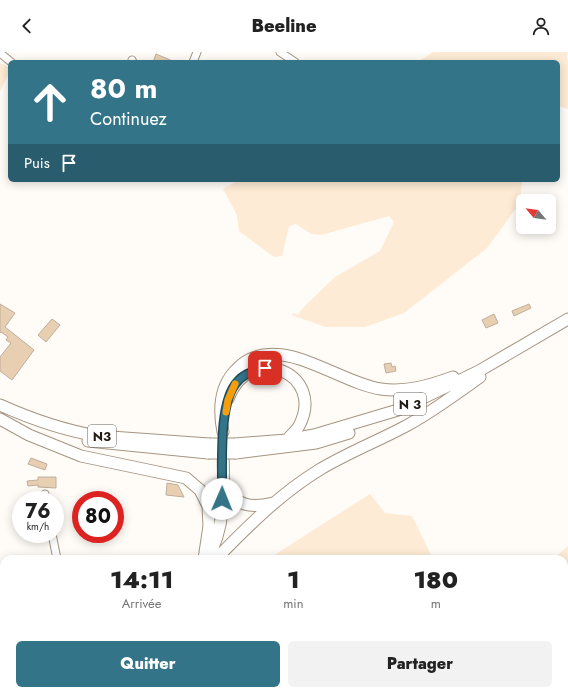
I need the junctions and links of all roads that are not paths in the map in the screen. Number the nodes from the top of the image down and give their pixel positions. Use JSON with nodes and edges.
{"nodes":[{"id":1,"x":280,"y":52,"type":"edge"},
{"id":2,"x":0,"y":53,"type":"edge"},
{"id":3,"x":9,"y":60,"type":"edge"},
{"id":4,"x":292,"y":60,"type":"edge"},
{"id":5,"x":568,"y":319,"type":"edge"},
{"id":6,"x":568,"y":327,"type":"edge"},
{"id":7,"x":479,"y":374,"type":"junction"},
{"id":8,"x":0,"y":405,"type":"edge"},
{"id":9,"x":0,"y":412,"type":"edge"},
{"id":10,"x":0,"y":419,"type":"edge"},
{"id":11,"x":223,"y":432,"type":"junction"},
{"id":12,"x":288,"y":440,"type":"junction"},
{"id":13,"x":208,"y":449,"type":"junction"},
{"id":14,"x":235,"y":449,"type":"junction"},
{"id":15,"x":223,"y":487,"type":"junction"},
{"id":16,"x":275,"y":502,"type":"junction"},
{"id":17,"x":54,"y":543,"type":"edge"},
{"id":18,"x":56,"y":555,"type":"edge"},
{"id":19,"x":205,"y":555,"type":"edge"},
{"id":20,"x":209,"y":555,"type":"edge"},
{"id":21,"x":220,"y":555,"type":"edge"}],
"edges":[{"from":1,"to":4,"type":"street"},
{"from":2,"to":3,"type":"street"},
{"from":5,"to":7,"type":"highway","number":"N 3"},
{"from":6,"to":7,"type":"highway","number":"N 3"},
{"from":7,"to":11,"type":"highway"},
{"from":7,"to":12,"type":"highway","number":"N 3"},
{"from":7,"to":14,"type":"highway","number":"N 3"},
{"from":7,"to":16,"type":"highway"},
{"from":8,"to":13,"type":"highway","number":"N3"},
{"from":9,"to":13,"type":"highway","number":"N3"},
{"from":10,"to":19,"type":"highway"},
{"from":11,"to":12,"type":"highway"},
{"from":11,"to":15,"type":"highway"},
{"from":12,"to":14,"type":"highway","number":"N 3"},
{"from":13,"to":14,"type":"highway","number":"N3","bridge":true},
{"from":15,"to":16,"type":"highway"},
{"from":15,"to":20,"type":"highway"},
{"from":16,"to":21,"type":"highway"},
{"from":17,"to":18,"type":"street"}]}
